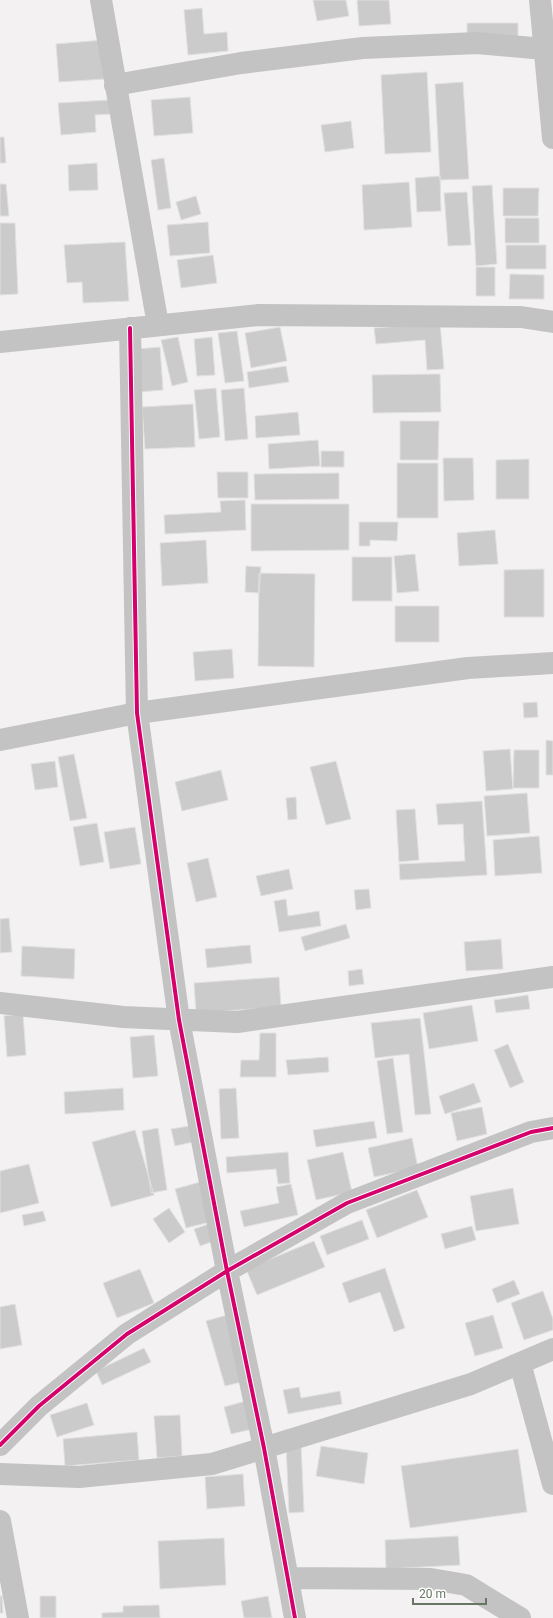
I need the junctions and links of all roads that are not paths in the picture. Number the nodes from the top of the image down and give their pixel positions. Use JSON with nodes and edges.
{"nodes":[{"id":1,"x":101,"y":0,"type":"edge"},
{"id":2,"x":540,"y":0,"type":"edge"},
{"id":3,"x":544,"y":49,"type":"junction"},
{"id":4,"x":550,"y":73,"type":"edge"},
{"id":5,"x":116,"y":85,"type":"junction"},
{"id":6,"x":553,"y":138,"type":"edge"},
{"id":7,"x":553,"y":322,"type":"edge"},
{"id":8,"x":158,"y":325,"type":"junction"},
{"id":9,"x":130,"y":328,"type":"junction"},
{"id":10,"x":0,"y":342,"type":"edge"},
{"id":11,"x":553,"y":663,"type":"edge"},
{"id":12,"x":137,"y":713,"type":"junction"},
{"id":13,"x":0,"y":740,"type":"edge"},
{"id":14,"x":553,"y":977,"type":"edge"},
{"id":15,"x":0,"y":1003,"type":"edge"},
{"id":16,"x":179,"y":1020,"type":"junction"},
{"id":17,"x":553,"y":1128,"type":"edge"},
{"id":18,"x":227,"y":1271,"type":"junction"},
{"id":19,"x":553,"y":1349,"type":"edge"},
{"id":20,"x":520,"y":1363,"type":"junction"},
{"id":21,"x":0,"y":1445,"type":"edge"},
{"id":22,"x":264,"y":1448,"type":"junction"},
{"id":23,"x":0,"y":1474,"type":"edge"},
{"id":24,"x":553,"y":1484,"type":"edge"},
{"id":25,"x":0,"y":1521,"type":"edge"},
{"id":26,"x":288,"y":1578,"type":"junction"},
{"id":27,"x":18,"y":1618,"type":"edge"},
{"id":28,"x":295,"y":1618,"type":"edge"},
{"id":29,"x":520,"y":1618,"type":"edge"}],
"edges":[{"from":1,"to":5,"type":"street"},
{"from":2,"to":3,"type":"street"},
{"from":3,"to":4,"type":"street"},
{"from":3,"to":5,"type":"street"},
{"from":4,"to":6,"type":"street"},
{"from":5,"to":8,"type":"street"},
{"from":7,"to":8,"type":"street"},
{"from":8,"to":9,"type":"street"},
{"from":9,"to":10,"type":"street"},
{"from":9,"to":12,"type":"street"},
{"from":11,"to":12,"type":"street"},
{"from":12,"to":13,"type":"street"},
{"from":12,"to":16,"type":"street"},
{"from":14,"to":16,"type":"street"},
{"from":15,"to":16,"type":"street"},
{"from":16,"to":18,"type":"street"},
{"from":17,"to":18,"type":"street"},
{"from":18,"to":21,"type":"street"},
{"from":18,"to":22,"type":"street"},
{"from":19,"to":20,"type":"street"},
{"from":20,"to":22,"type":"street"},
{"from":20,"to":24,"type":"street"},
{"from":22,"to":23,"type":"street"},
{"from":22,"to":26,"type":"street"},
{"from":25,"to":27,"type":"street"},
{"from":26,"to":28,"type":"street"},
{"from":26,"to":29,"type":"street"}]}
